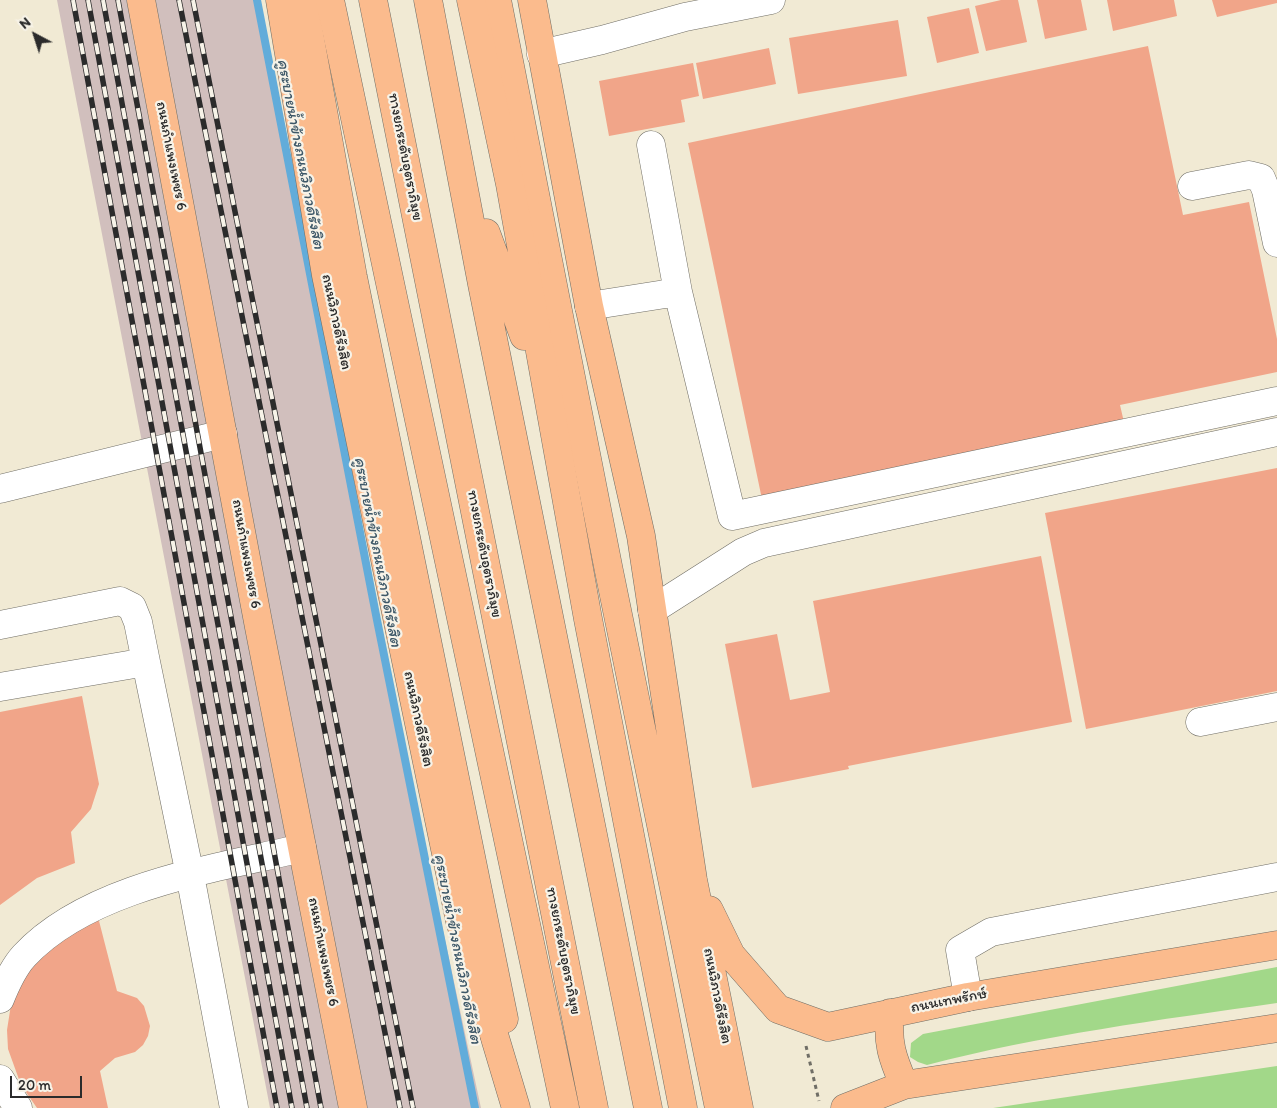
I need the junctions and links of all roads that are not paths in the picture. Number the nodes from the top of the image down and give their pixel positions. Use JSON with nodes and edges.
{"nodes":[{"id":1,"x":141,"y":0,"type":"edge"},
{"id":2,"x":280,"y":0,"type":"edge"},
{"id":3,"x":303,"y":0,"type":"edge"},
{"id":4,"x":330,"y":0,"type":"edge"},
{"id":5,"x":374,"y":0,"type":"edge"},
{"id":6,"x":414,"y":0,"type":"edge"},
{"id":7,"x":428,"y":0,"type":"edge"},
{"id":8,"x":471,"y":0,"type":"edge"},
{"id":9,"x":497,"y":0,"type":"edge"},
{"id":10,"x":532,"y":0,"type":"edge"},
{"id":11,"x":771,"y":0,"type":"edge"},
{"id":12,"x":684,"y":8,"type":"edge"},
{"id":13,"x":541,"y":54,"type":"junction"},
{"id":14,"x":651,"y":145,"type":"dead end"},
{"id":15,"x":460,"y":161,"type":"junction"},
{"id":16,"x":1192,"y":186,"type":"dead end"},
{"id":17,"x":1277,"y":243,"type":"edge"},
{"id":18,"x":678,"y":292,"type":"junction"},
{"id":19,"x":589,"y":306,"type":"junction"},
{"id":20,"x":1277,"y":401,"type":"edge"},
{"id":21,"x":549,"y":406,"type":"junction"},
{"id":22,"x":1277,"y":432,"type":"edge"},
{"id":23,"x":224,"y":434,"type":"junction"},
{"id":24,"x":0,"y":489,"type":"edge"},
{"id":25,"x":652,"y":610,"type":"junction"},
{"id":26,"x":0,"y":625,"type":"edge"},
{"id":27,"x":146,"y":662,"type":"junction"},
{"id":28,"x":0,"y":687,"type":"edge"},
{"id":29,"x":1277,"y":707,"type":"edge"},
{"id":30,"x":1200,"y":722,"type":"dead end"},
{"id":31,"x":302,"y":848,"type":"junction"},
{"id":32,"x":190,"y":875,"type":"junction"},
{"id":33,"x":1277,"y":877,"type":"edge"},
{"id":34,"x":694,"y":880,"type":"junction"},
{"id":35,"x":1277,"y":945,"type":"edge"},
{"id":36,"x":968,"y":997,"type":"junction"},
{"id":37,"x":0,"y":999,"type":"edge"},
{"id":38,"x":890,"y":1013,"type":"junction"},
{"id":39,"x":1277,"y":1028,"type":"edge"},
{"id":40,"x":0,"y":1079,"type":"edge"},
{"id":41,"x":904,"y":1085,"type":"junction"},
{"id":42,"x":18,"y":1108,"type":"edge"},
{"id":43,"x":234,"y":1108,"type":"edge"},
{"id":44,"x":354,"y":1108,"type":"edge"},
{"id":45,"x":516,"y":1108,"type":"edge"},
{"id":46,"x":565,"y":1108,"type":"edge"},
{"id":47,"x":594,"y":1108,"type":"edge"},
{"id":48,"x":634,"y":1108,"type":"edge"},
{"id":49,"x":648,"y":1108,"type":"edge"},
{"id":50,"x":683,"y":1108,"type":"edge"},
{"id":51,"x":719,"y":1108,"type":"edge"},
{"id":52,"x":739,"y":1108,"type":"edge"},
{"id":53,"x":845,"y":1108,"type":"edge"}],
"edges":[{"from":1,"to":23,"type":"main road","name":"ถนนกำแพงเพชร 6"},
{"from":2,"to":45,"type":"main road","name":"ถนนวิภาวดีรังสิต"},
{"from":3,"to":45,"type":"main road"},
{"from":4,"to":46,"type":"main road"},
{"from":5,"to":47,"type":"main road","name":"ทางยกระดับอุตราภิมุข"},
{"from":6,"to":48,"type":"main road"},
{"from":7,"to":15,"type":"main road"},
{"from":8,"to":21,"type":"main road"},
{"from":9,"to":51,"type":"main road"},
{"from":10,"to":13,"type":"main road","name":"ถนนวิภาวดีรังสิต"},
{"from":11,"to":12,"type":"lane"},
{"from":12,"to":13,"type":"lane"},
{"from":13,"to":19,"type":"main road","name":"ถนนวิภาวดีรังสิต"},
{"from":14,"to":18,"type":"lane"},
{"from":15,"to":21,"type":"main road"},
{"from":15,"to":49,"type":"main road"},
{"from":16,"to":17,"type":"lane"},
{"from":18,"to":19,"type":"lane"},
{"from":18,"to":20,"type":"lane"},
{"from":19,"to":25,"type":"main road","name":"ถนนวิภาวดีรังสิต"},
{"from":21,"to":50,"type":"main road"},
{"from":22,"to":25,"type":"lane"},
{"from":23,"to":24,"type":"lane"},
{"from":23,"to":31,"type":"main road","name":"ถนนกำแพงเพชร 6"},
{"from":25,"to":34,"type":"main road","name":"ถนนวิภาวดีรังสิต"},
{"from":26,"to":27,"type":"lane"},
{"from":27,"to":28,"type":"lane"},
{"from":27,"to":32,"type":"lane"},
{"from":29,"to":30,"type":"lane"},
{"from":31,"to":32,"type":"lane"},
{"from":31,"to":44,"type":"main road","name":"ถนนกำแพงเพชร 6"},
{"from":32,"to":37,"type":"lane"},
{"from":32,"to":43,"type":"lane"},
{"from":33,"to":36,"type":"lane"},
{"from":34,"to":38,"type":"main road","name":"ถนนเทพรักษ์"},
{"from":34,"to":52,"type":"main road","name":"ถนนวิภาวดีรังสิต"},
{"from":35,"to":36,"type":"main road","name":"ถนนเทพรักษ์"},
{"from":36,"to":38,"type":"main road","name":"ถนนเทพรักษ์"},
{"from":38,"to":41,"type":"main road"},
{"from":39,"to":41,"type":"main road"},
{"from":40,"to":42,"type":"lane"},
{"from":41,"to":53,"type":"main road"}]}
